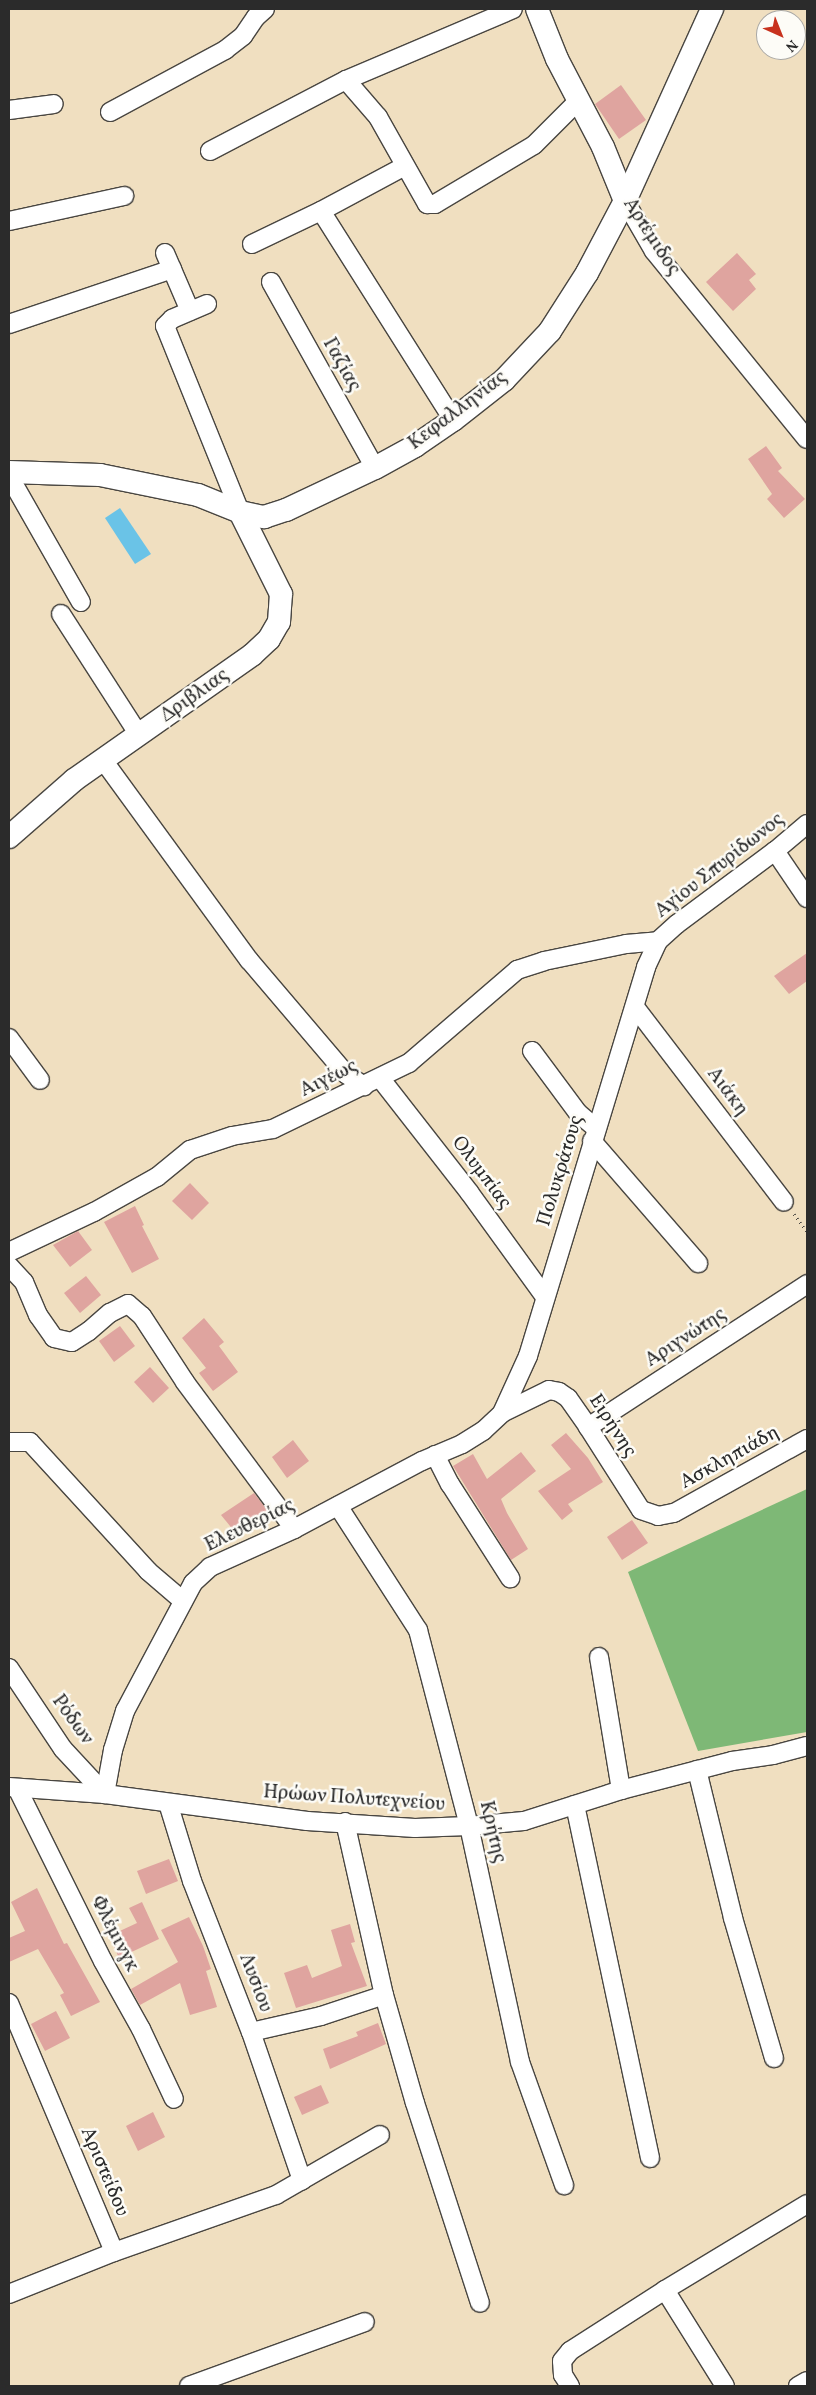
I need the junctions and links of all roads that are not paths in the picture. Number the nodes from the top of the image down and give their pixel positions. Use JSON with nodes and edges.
{"nodes":[{"id":1,"x":265,"y":9,"type":"edge"},
{"id":2,"x":513,"y":9,"type":"edge"},
{"id":3,"x":537,"y":9,"type":"edge"},
{"id":4,"x":712,"y":9,"type":"edge"},
{"id":5,"x":346,"y":80,"type":"junction"},
{"id":6,"x":580,"y":100,"type":"junction"},
{"id":7,"x":54,"y":104,"type":"dead end"},
{"id":8,"x":9,"y":110,"type":"edge"},
{"id":9,"x":110,"y":112,"type":"dead end"},
{"id":10,"x":210,"y":151,"type":"dead end"},
{"id":11,"x":405,"y":166,"type":"junction"},
{"id":12,"x":124,"y":196,"type":"dead end"},
{"id":13,"x":625,"y":201,"type":"junction"},
{"id":14,"x":321,"y":211,"type":"junction"},
{"id":15,"x":9,"y":222,"type":"edge"},
{"id":16,"x":252,"y":244,"type":"dead end"},
{"id":17,"x":271,"y":282,"type":"dead end"},
{"id":18,"x":207,"y":304,"type":"dead end"},
{"id":19,"x":190,"y":311,"type":"junction"},
{"id":20,"x":9,"y":324,"type":"edge"},
{"id":21,"x":453,"y":420,"type":"junction"},
{"id":22,"x":807,"y":439,"type":"edge"},
{"id":23,"x":375,"y":468,"type":"junction"},
{"id":24,"x":9,"y":474,"type":"edge"},
{"id":25,"x":240,"y":512,"type":"junction"},
{"id":26,"x":81,"y":602,"type":"dead end"},
{"id":27,"x":61,"y":614,"type":"dead end"},
{"id":28,"x":139,"y":735,"type":"junction"},
{"id":29,"x":103,"y":760,"type":"junction"},
{"id":30,"x":807,"y":824,"type":"edge"},
{"id":31,"x":9,"y":837,"type":"edge"},
{"id":32,"x":776,"y":851,"type":"junction"},
{"id":33,"x":807,"y":898,"type":"edge"},
{"id":34,"x":658,"y":941,"type":"junction"},
{"id":35,"x":636,"y":1007,"type":"junction"},
{"id":36,"x":9,"y":1038,"type":"edge"},
{"id":37,"x":532,"y":1051,"type":"dead end"},
{"id":38,"x":380,"y":1078,"type":"junction"},
{"id":39,"x":40,"y":1080,"type":"dead end"},
{"id":40,"x":364,"y":1086,"type":"junction"},
{"id":41,"x":594,"y":1134,"type":"junction"},
{"id":42,"x":784,"y":1202,"type":"dead end"},
{"id":43,"x":9,"y":1252,"type":"edge"},
{"id":44,"x":698,"y":1263,"type":"dead end"},
{"id":45,"x":9,"y":1266,"type":"edge"},
{"id":46,"x":807,"y":1284,"type":"edge"},
{"id":47,"x":545,"y":1297,"type":"junction"},
{"id":48,"x":502,"y":1413,"type":"junction"},
{"id":49,"x":588,"y":1427,"type":"junction"},
{"id":50,"x":807,"y":1439,"type":"edge"},
{"id":51,"x":9,"y":1442,"type":"edge"},
{"id":52,"x":435,"y":1456,"type":"junction"},
{"id":53,"x":338,"y":1506,"type":"junction"},
{"id":54,"x":674,"y":1513,"type":"joint"},
{"id":55,"x":294,"y":1529,"type":"junction"},
{"id":56,"x":510,"y":1578,"type":"dead end"},
{"id":57,"x":183,"y":1601,"type":"junction"},
{"id":58,"x":599,"y":1657,"type":"dead end"},
{"id":59,"x":9,"y":1668,"type":"edge"},
{"id":60,"x":807,"y":1746,"type":"edge"},
{"id":61,"x":697,"y":1770,"type":"junction"},
{"id":62,"x":13,"y":1788,"type":"edge"},
{"id":63,"x":621,"y":1790,"type":"junction"},
{"id":64,"x":105,"y":1794,"type":"junction"},
{"id":65,"x":168,"y":1803,"type":"junction"},
{"id":66,"x":574,"y":1805,"type":"junction"},
{"id":67,"x":345,"y":1822,"type":"junction"},
{"id":68,"x":470,"y":1826,"type":"junction"},
{"id":69,"x":384,"y":1996,"type":"junction"},
{"id":70,"x":9,"y":2003,"type":"edge"},
{"id":71,"x":251,"y":2032,"type":"junction"},
{"id":72,"x":774,"y":2058,"type":"dead end"},
{"id":73,"x":174,"y":2099,"type":"dead end"},
{"id":74,"x":380,"y":2135,"type":"dead end"},
{"id":75,"x":650,"y":2158,"type":"dead end"},
{"id":76,"x":302,"y":2180,"type":"junction"},
{"id":77,"x":564,"y":2186,"type":"dead end"},
{"id":78,"x":807,"y":2204,"type":"edge"},
{"id":79,"x":114,"y":2252,"type":"junction"},
{"id":80,"x":665,"y":2290,"type":"junction"},
{"id":81,"x":9,"y":2294,"type":"edge"},
{"id":82,"x":480,"y":2303,"type":"dead end"},
{"id":83,"x":364,"y":2322,"type":"dead end"},
{"id":84,"x":807,"y":2381,"type":"edge"},
{"id":85,"x":189,"y":2386,"type":"edge"},
{"id":86,"x":570,"y":2386,"type":"edge"},
{"id":87,"x":724,"y":2386,"type":"edge"},
{"id":88,"x":798,"y":2386,"type":"edge"}],
"edges":[{"from":1,"to":9,"type":"street"},
{"from":2,"to":5,"type":"street"},
{"from":3,"to":6,"type":"street","name":"Αρτέμιδος"},
{"from":4,"to":13,"type":"street","name":"Κεφαλληνίας"},
{"from":5,"to":10,"type":"street"},
{"from":5,"to":11,"type":"street"},
{"from":6,"to":11,"type":"street"},
{"from":6,"to":13,"type":"street","name":"Αρτέμιδος"},
{"from":7,"to":8,"type":"street"},
{"from":11,"to":14,"type":"street"},
{"from":12,"to":15,"type":"street"},
{"from":13,"to":21,"type":"street","name":"Κεφαλληνίας"},
{"from":13,"to":22,"type":"street","name":"Αρτέμιδος"},
{"from":14,"to":16,"type":"street"},
{"from":14,"to":21,"type":"street"},
{"from":17,"to":23,"type":"street","name":"Γαζίας"},
{"from":18,"to":19,"type":"street"},
{"from":19,"to":20,"type":"street"},
{"from":19,"to":25,"type":"street"},
{"from":21,"to":23,"type":"street","name":"Κεφαλληνίας"},
{"from":23,"to":25,"type":"street","name":"Κεφαλληνίας"},
{"from":24,"to":25,"type":"street","name":"Κεφαλληνίας"},
{"from":24,"to":26,"type":"street"},
{"from":25,"to":28,"type":"street","name":"Δριβλιας"},
{"from":27,"to":28,"type":"street"},
{"from":28,"to":29,"type":"street","name":"Δριβλιας"},
{"from":29,"to":31,"type":"street","name":"Δριβλιας"},
{"from":29,"to":40,"type":"street"},
{"from":30,"to":32,"type":"street","name":"Αγίου Σπυρίδωνος"},
{"from":32,"to":33,"type":"street"},
{"from":32,"to":34,"type":"street","name":"Αγίου Σπυρίδωνος"},
{"from":34,"to":35,"type":"street","name":"Πολυκράτους"},
{"from":34,"to":38,"type":"street","name":"Αιγέως"},
{"from":35,"to":41,"type":"street","name":"Πολυκράτους"},
{"from":35,"to":42,"type":"street","name":"Αιάκη"},
{"from":36,"to":39,"type":"street"},
{"from":37,"to":41,"type":"street"},
{"from":38,"to":40,"type":"street","name":"Αιγέως"},
{"from":38,"to":47,"type":"street","name":"Ολυμπίας"},
{"from":40,"to":43,"type":"street","name":"Αιγέως"},
{"from":41,"to":44,"type":"street"},
{"from":41,"to":47,"type":"street","name":"Πολυκράτους"},
{"from":45,"to":55,"type":"street"},
{"from":46,"to":49,"type":"street","name":"Αριγνώτης"},
{"from":47,"to":48,"type":"street","name":"Πολυκράτους"},
{"from":48,"to":49,"type":"street","name":"Ειρήνης"},
{"from":48,"to":52,"type":"street","name":"Ελευθερίας"},
{"from":49,"to":54,"type":"street","name":"Ειρήνης"},
{"from":50,"to":54,"type":"street","name":"Ασκληπιάδη"},
{"from":51,"to":57,"type":"street"},
{"from":52,"to":53,"type":"street","name":"Ελευθερίας"},
{"from":52,"to":56,"type":"street"},
{"from":53,"to":55,"type":"street","name":"Ελευθερίας"},
{"from":53,"to":68,"type":"street","name":"Κρήτης"},
{"from":55,"to":57,"type":"street","name":"Ελευθερίας"},
{"from":57,"to":64,"type":"street","name":"Ελευθερίας"},
{"from":58,"to":63,"type":"street"},
{"from":59,"to":64,"type":"street","name":"Ρόδων"},
{"from":60,"to":61,"type":"street","name":"Ηρώων Πολυτεχνείου"},
{"from":61,"to":63,"type":"street","name":"Ηρώων Πολυτεχνείου"},
{"from":61,"to":72,"type":"street"},
{"from":62,"to":64,"type":"street","name":"Ηρώων Πολυτεχνείου"},
{"from":62,"to":73,"type":"street","name":"Φλέμινγκ"},
{"from":63,"to":66,"type":"street","name":"Ηρώων Πολυτεχνείου"},
{"from":64,"to":65,"type":"street","name":"Ηρώων Πολυτεχνείου"},
{"from":65,"to":67,"type":"street","name":"Ηρώων Πολυτεχνείου"},
{"from":65,"to":71,"type":"street","name":"Λυσίου"},
{"from":66,"to":68,"type":"street","name":"Ηρώων Πολυτεχνείου"},
{"from":66,"to":75,"type":"street"},
{"from":67,"to":68,"type":"street","name":"Ηρώων Πολυτεχνείου"},
{"from":67,"to":69,"type":"street"},
{"from":68,"to":77,"type":"street","name":"Κρήτης"},
{"from":69,"to":71,"type":"street"},
{"from":69,"to":82,"type":"street"},
{"from":70,"to":79,"type":"street","name":"Αριστείδου"},
{"from":71,"to":76,"type":"street","name":"Λυσίου"},
{"from":74,"to":76,"type":"street"},
{"from":76,"to":79,"type":"street"},
{"from":78,"to":80,"type":"street"},
{"from":79,"to":81,"type":"street"},
{"from":80,"to":86,"type":"street"},
{"from":80,"to":87,"type":"street"},
{"from":83,"to":85,"type":"street"},
{"from":84,"to":88,"type":"street"}]}
